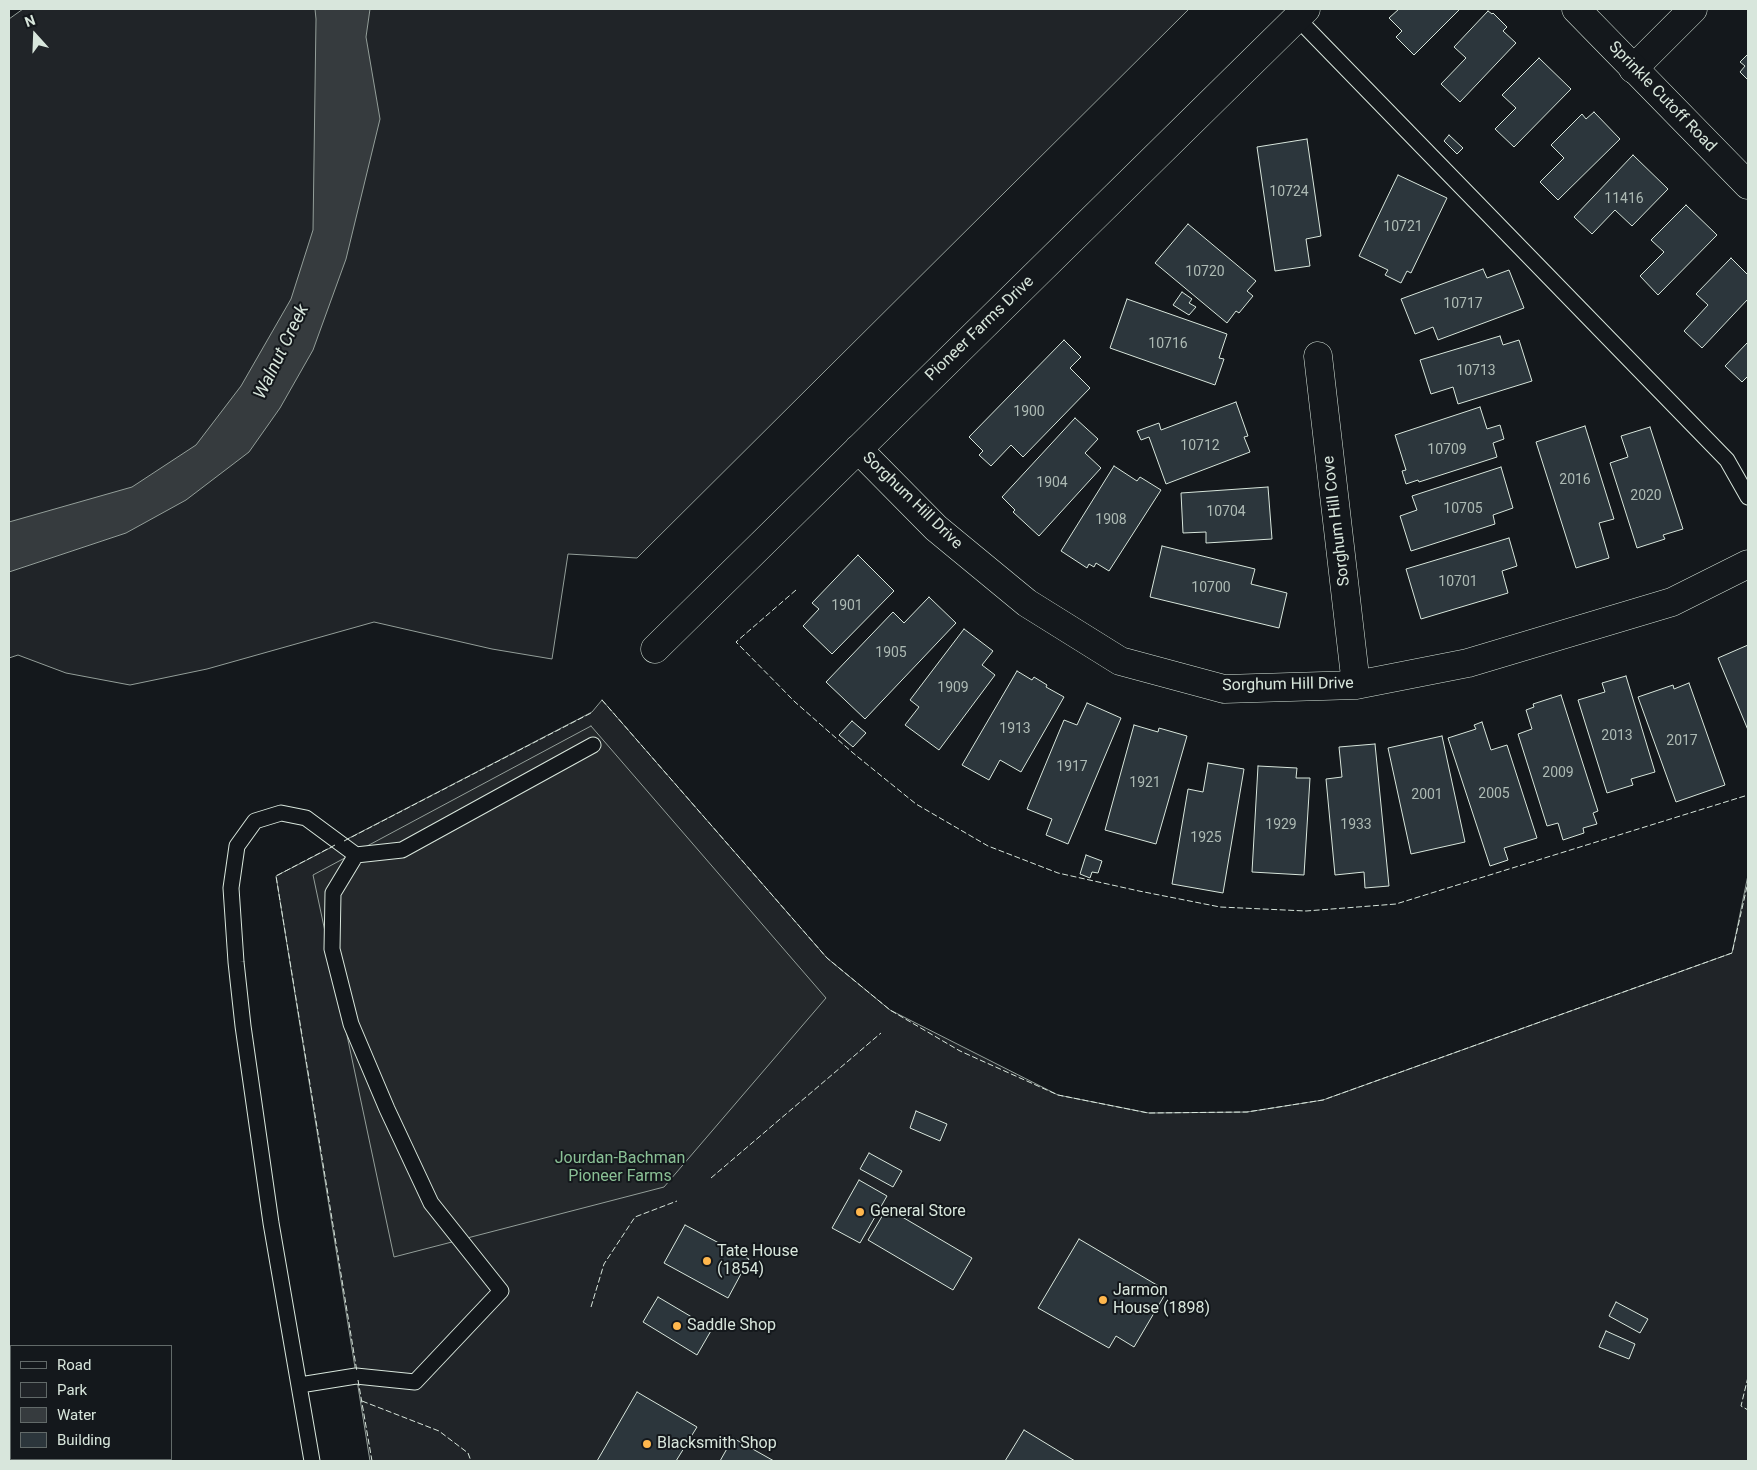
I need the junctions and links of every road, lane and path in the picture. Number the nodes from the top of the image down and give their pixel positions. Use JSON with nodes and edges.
{"nodes":[{"id":1,"x":1576,"y":9,"type":"edge"},
{"id":2,"x":1693,"y":9,"type":"edge"},
{"id":3,"x":1301,"y":13,"type":"edge"},
{"id":4,"x":1633,"y":69,"type":"junction"},
{"id":5,"x":1748,"y":185,"type":"edge"},
{"id":6,"x":1318,"y":356,"type":"dead end"},
{"id":7,"x":858,"y":449,"type":"junction"},
{"id":8,"x":1748,"y":497,"type":"edge"},
{"id":9,"x":1748,"y":564,"type":"edge"},
{"id":10,"x":655,"y":649,"type":"dead end"},
{"id":11,"x":1356,"y":685,"type":"junction"},
{"id":12,"x":593,"y":744,"type":"dead end"},
{"id":13,"x":356,"y":854,"type":"junction"},
{"id":14,"x":300,"y":1385,"type":"junction"},
{"id":15,"x":312,"y":1461,"type":"edge"}],
"edges":[{"from":1,"to":4,"type":"street","name":"Sprinkle Cutoff Road"},
{"from":2,"to":4,"type":"street"},
{"from":3,"to":7,"type":"street","name":"Pioneer Farms Drive"},
{"from":3,"to":8,"type":"lane"},
{"from":4,"to":5,"type":"street","name":"Sprinkle Cutoff Road"},
{"from":6,"to":11,"type":"street","name":"Sorghum Hill Cove"},
{"from":7,"to":10,"type":"street","name":"Pioneer Farms Drive"},
{"from":7,"to":11,"type":"street","name":"Sorghum Hill Drive"},
{"from":9,"to":11,"type":"street","name":"Sorghum Hill Drive"},
{"from":12,"to":13,"type":"lane"},
{"from":13,"to":14,"type":"lane"},
{"from":13,"to":14,"type":"lane"},
{"from":14,"to":15,"type":"lane"}]}
